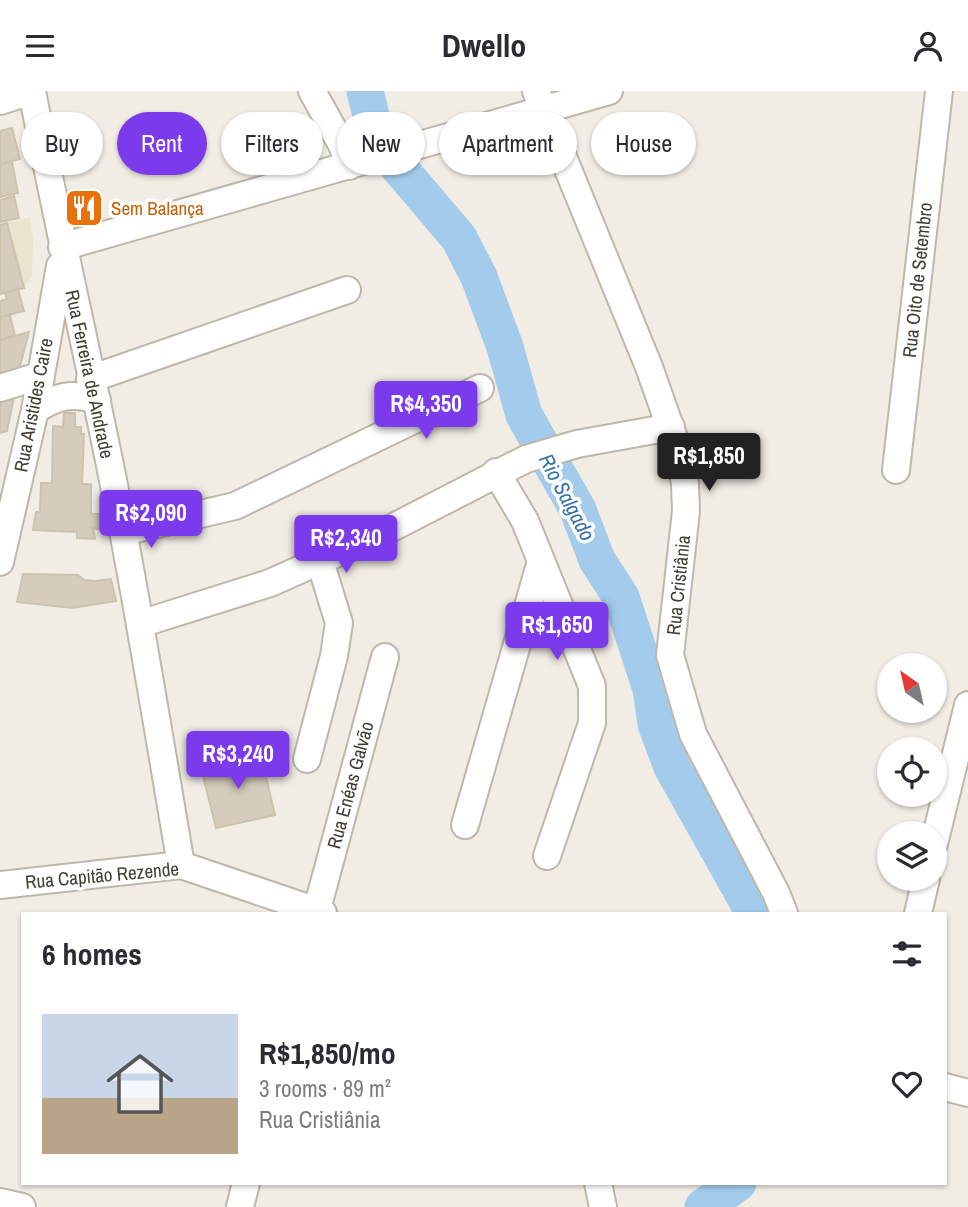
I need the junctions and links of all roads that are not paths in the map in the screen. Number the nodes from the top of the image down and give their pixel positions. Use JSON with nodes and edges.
{"nodes":[{"id":1,"x":32,"y":91,"type":"edge"},
{"id":2,"x":312,"y":91,"type":"edge"},
{"id":3,"x":609,"y":91,"type":"edge"},
{"id":4,"x":939,"y":91,"type":"edge"},
{"id":5,"x":0,"y":101,"type":"edge"},
{"id":6,"x":540,"y":101,"type":"edge"},
{"id":7,"x":337,"y":136,"type":"edge"},
{"id":8,"x":425,"y":145,"type":"edge"},
{"id":9,"x":337,"y":170,"type":"edge"},
{"id":10,"x":62,"y":247,"type":"junction"},
{"id":11,"x":347,"y":290,"type":"dead end"},
{"id":12,"x":39,"y":376,"type":"junction"},
{"id":13,"x":0,"y":388,"type":"edge"},
{"id":14,"x":480,"y":388,"type":"dead end"},
{"id":15,"x":94,"y":389,"type":"junction"},
{"id":16,"x":35,"y":410,"type":"junction"},
{"id":17,"x":671,"y":427,"type":"junction"},
{"id":18,"x":896,"y":470,"type":"dead end"},
{"id":19,"x":496,"y":472,"type":"junction"},
{"id":20,"x":123,"y":532,"type":"junction"},
{"id":21,"x":320,"y":561,"type":"junction"},
{"id":22,"x":541,"y":561,"type":"junction"},
{"id":23,"x":0,"y":562,"type":"edge"},
{"id":24,"x":140,"y":624,"type":"junction"},
{"id":25,"x":385,"y":657,"type":"dead end"},
{"id":26,"x":968,"y":705,"type":"edge"},
{"id":27,"x":307,"y":759,"type":"dead end"},
{"id":28,"x":940,"y":821,"type":"edge"},
{"id":29,"x":464,"y":825,"type":"dead end"},
{"id":30,"x":547,"y":856,"type":"dead end"},
{"id":31,"x":181,"y":865,"type":"junction"},
{"id":32,"x":0,"y":885,"type":"edge"},
{"id":33,"x":923,"y":891,"type":"edge"},
{"id":34,"x":316,"y":912,"type":"edge"},
{"id":35,"x":319,"y":912,"type":"edge"},
{"id":36,"x":784,"y":912,"type":"edge"},
{"id":37,"x":918,"y":912,"type":"edge"},
{"id":38,"x":947,"y":1088,"type":"edge"},
{"id":39,"x":968,"y":1093,"type":"edge"},
{"id":40,"x":246,"y":1185,"type":"edge"},
{"id":41,"x":598,"y":1185,"type":"edge"},
{"id":42,"x":0,"y":1202,"type":"edge"},
{"id":43,"x":23,"y":1207,"type":"edge"},
{"id":44,"x":240,"y":1207,"type":"edge"},
{"id":45,"x":603,"y":1207,"type":"edge"}],
"edges":[{"from":1,"to":5,"type":"street"},
{"from":1,"to":10,"type":"street","name":"Rua Ferreira de Andrade"},
{"from":2,"to":7,"type":"street"},
{"from":3,"to":6,"type":"street"},
{"from":4,"to":18,"type":"street","name":"Rua Oito de Setembro"},
{"from":6,"to":8,"type":"street"},
{"from":6,"to":17,"type":"street","name":"Rua Cristiânia"},
{"from":9,"to":10,"type":"street"},
{"from":10,"to":12,"type":"street","name":"Rua Aristides Caire"},
{"from":10,"to":15,"type":"street","name":"Rua Ferreira de Andrade"},
{"from":11,"to":15,"type":"street"},
{"from":12,"to":13,"type":"street"},
{"from":12,"to":16,"type":"street","name":"Rua Aristides Caire"},
{"from":14,"to":20,"type":"street"},
{"from":15,"to":16,"type":"street"},
{"from":15,"to":20,"type":"street","name":"Rua Ferreira de Andrade"},
{"from":16,"to":23,"type":"street","name":"Rua Aristides Caire"},
{"from":17,"to":19,"type":"street"},
{"from":17,"to":36,"type":"street","name":"Rua Cristiânia"},
{"from":19,"to":21,"type":"street"},
{"from":19,"to":22,"type":"street"},
{"from":20,"to":24,"type":"street","name":"Rua Ferreira de Andrade"},
{"from":21,"to":24,"type":"street"},
{"from":21,"to":27,"type":"street"},
{"from":22,"to":29,"type":"street"},
{"from":22,"to":30,"type":"street"},
{"from":24,"to":31,"type":"street","name":"Rua Ferreira de Andrade"},
{"from":25,"to":35,"type":"street","name":"Rua Enéas Galvão"},
{"from":26,"to":28,"type":"street"},
{"from":31,"to":32,"type":"street","name":"Rua Capitão Rezende"},
{"from":31,"to":34,"type":"street","name":"Rua Capitão Rezende"},
{"from":33,"to":37,"type":"street"},
{"from":38,"to":39,"type":"street"},
{"from":40,"to":44,"type":"street"},
{"from":41,"to":45,"type":"street"},
{"from":42,"to":43,"type":"street"}]}
